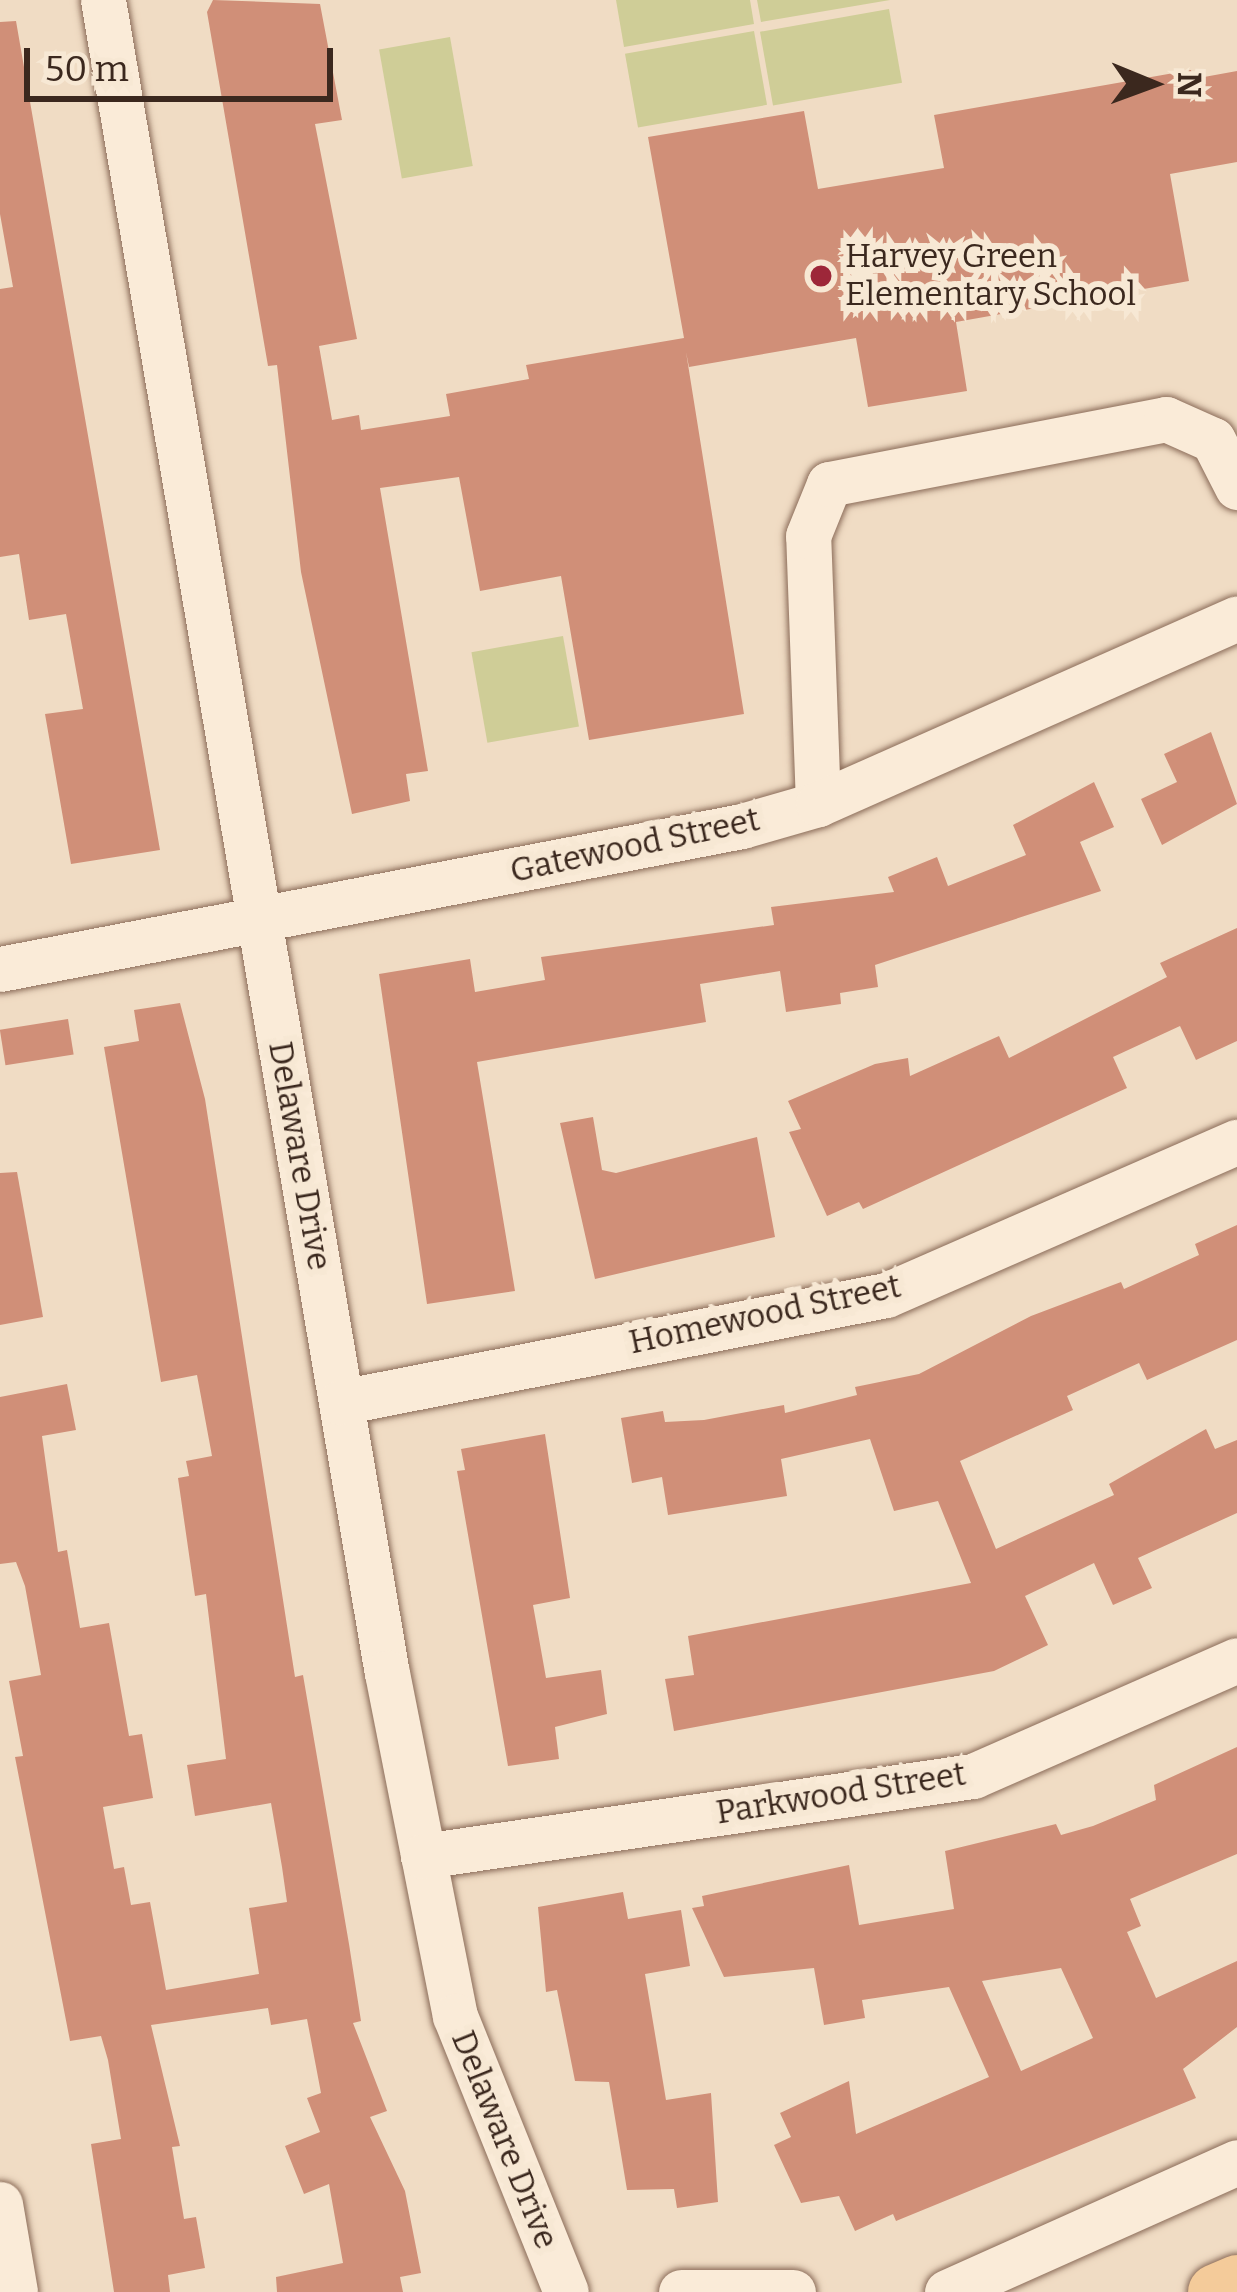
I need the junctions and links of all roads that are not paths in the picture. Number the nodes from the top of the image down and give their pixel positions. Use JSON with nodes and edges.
{"nodes":[{"id":1,"x":104,"y":0,"type":"edge"},
{"id":2,"x":1237,"y":487,"type":"edge"},
{"id":3,"x":1237,"y":618,"type":"edge"},
{"id":4,"x":818,"y":804,"type":"junction"},
{"id":5,"x":260,"y":921,"type":"junction"},
{"id":6,"x":0,"y":969,"type":"edge"},
{"id":7,"x":1237,"y":1142,"type":"edge"},
{"id":8,"x":341,"y":1402,"type":"junction"},
{"id":9,"x":1237,"y":1660,"type":"edge"},
{"id":10,"x":423,"y":1856,"type":"junction"},
{"id":11,"x":1237,"y":2162,"type":"edge"},
{"id":12,"x":0,"y":2204,"type":"edge"},
{"id":13,"x":1237,"y":2283,"type":"edge"},
{"id":14,"x":15,"y":2292,"type":"edge"},
{"id":15,"x":566,"y":2292,"type":"edge"},
{"id":16,"x":681,"y":2292,"type":"edge"},
{"id":17,"x":793,"y":2292,"type":"edge"},
{"id":18,"x":946,"y":2292,"type":"edge"},
{"id":19,"x":1216,"y":2292,"type":"edge"}],
"edges":[{"from":1,"to":5,"type":"street","name":"Delaware Drive"},
{"from":2,"to":4,"type":"street"},
{"from":3,"to":4,"type":"street","name":"Gatewood Street"},
{"from":4,"to":5,"type":"street","name":"Gatewood Street"},
{"from":5,"to":6,"type":"street","name":"Gatewood Street"},
{"from":5,"to":8,"type":"street","name":"Delaware Drive"},
{"from":7,"to":8,"type":"street","name":"Homewood Street"},
{"from":8,"to":10,"type":"street","name":"Delaware Drive"},
{"from":9,"to":10,"type":"street","name":"Parkwood Street"},
{"from":10,"to":15,"type":"street","name":"Delaware Drive"},
{"from":11,"to":18,"type":"street"},
{"from":12,"to":14,"type":"street"},
{"from":13,"to":19,"type":"main road"},
{"from":16,"to":17,"type":"street"}]}
